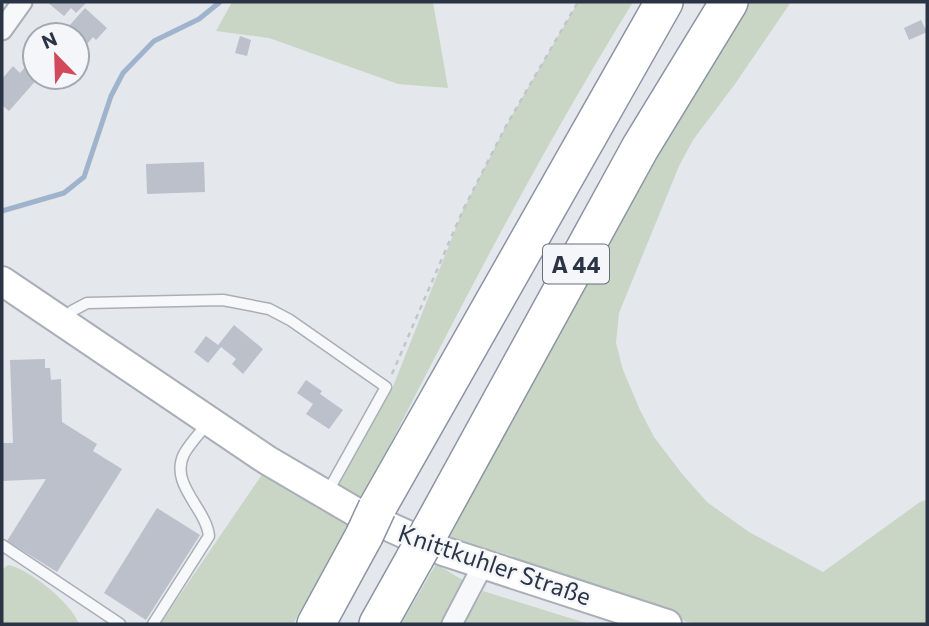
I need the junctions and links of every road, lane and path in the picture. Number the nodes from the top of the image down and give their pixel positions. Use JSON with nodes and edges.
{"nodes":[{"id":1,"x":22,"y":2,"type":"edge"},
{"id":2,"x":578,"y":2,"type":"edge"},
{"id":3,"x":664,"y":2,"type":"edge"},
{"id":4,"x":729,"y":2,"type":"edge"},
{"id":5,"x":2,"y":30,"type":"edge"},
{"id":6,"x":2,"y":281,"type":"edge"},
{"id":7,"x":64,"y":321,"type":"junction"},
{"id":8,"x":387,"y":387,"type":"junction"},
{"id":9,"x":210,"y":421,"type":"junction"},
{"id":10,"x":326,"y":496,"type":"junction"},
{"id":11,"x":2,"y":545,"type":"edge"},
{"id":12,"x":483,"y":565,"type":"junction"},
{"id":13,"x":120,"y":624,"type":"edge"},
{"id":14,"x":153,"y":624,"type":"edge"},
{"id":15,"x":316,"y":624,"type":"edge"},
{"id":16,"x":378,"y":624,"type":"edge"},
{"id":17,"x":452,"y":624,"type":"edge"},
{"id":18,"x":667,"y":624,"type":"edge"}],
"edges":[{"from":1,"to":5,"type":"street"},
{"from":2,"to":8,"type":"path"},
{"from":3,"to":15,"type":"highway","number":"A 44"},
{"from":4,"to":16,"type":"highway","number":"A 44"},
{"from":6,"to":7,"type":"street","name":"Knittkuhler Straße"},
{"from":7,"to":8,"type":"lane"},
{"from":7,"to":9,"type":"street","name":"Knittkuhler Straße"},
{"from":8,"to":10,"type":"lane"},
{"from":9,"to":10,"type":"street","name":"Knittkuhler Straße"},
{"from":9,"to":14,"type":"lane"},
{"from":10,"to":12,"type":"street","name":"Knittkuhler Straße"},
{"from":11,"to":13,"type":"lane"},
{"from":12,"to":17,"type":"street"},
{"from":12,"to":18,"type":"street","name":"Knittkuhler Straße"}]}
